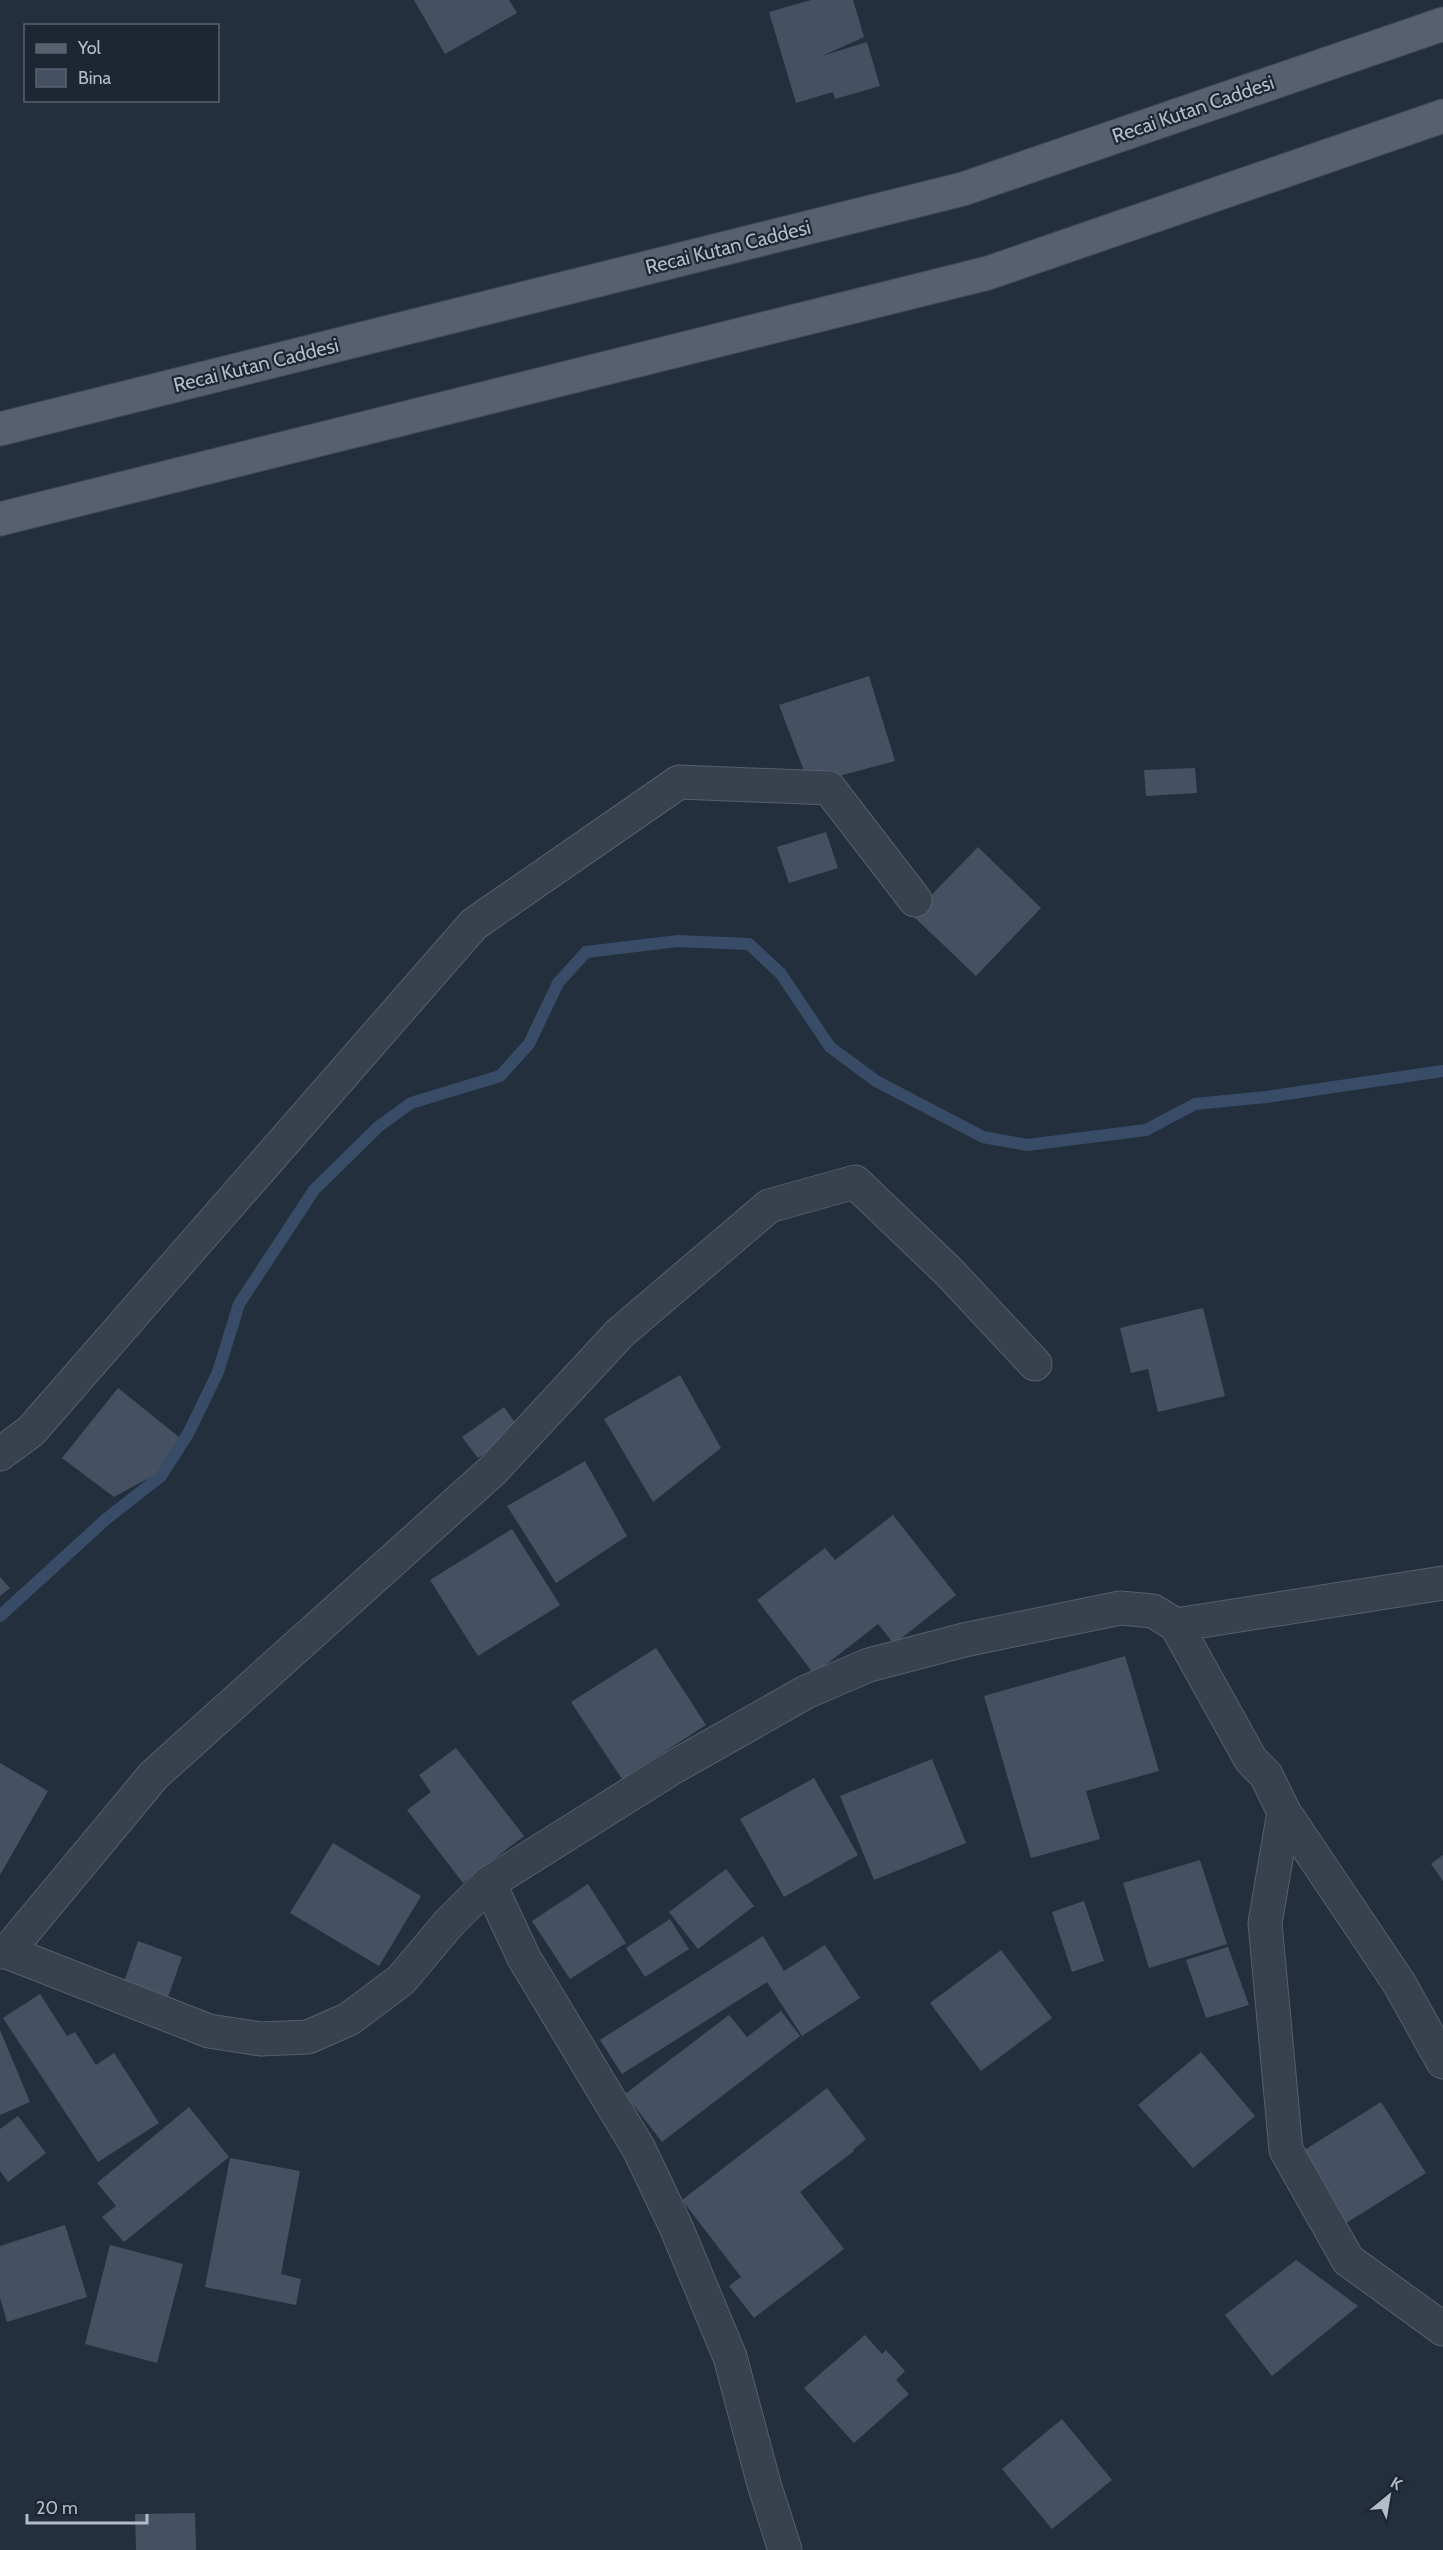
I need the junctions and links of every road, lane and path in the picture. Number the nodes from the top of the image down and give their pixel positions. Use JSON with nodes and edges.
{"nodes":[{"id":1,"x":1443,"y":24,"type":"edge"},
{"id":2,"x":1443,"y":116,"type":"edge"},
{"id":3,"x":0,"y":429,"type":"edge"},
{"id":4,"x":0,"y":519,"type":"edge"},
{"id":5,"x":915,"y":900,"type":"dead end"},
{"id":6,"x":1035,"y":1364,"type":"dead end"},
{"id":7,"x":0,"y":1454,"type":"edge"},
{"id":8,"x":1443,"y":1583,"type":"edge"},
{"id":9,"x":1164,"y":1618,"type":"junction"},
{"id":10,"x":1284,"y":1812,"type":"junction"},
{"id":11,"x":489,"y":1882,"type":"junction"},
{"id":12,"x":4,"y":1952,"type":"edge"},
{"id":13,"x":1443,"y":2062,"type":"edge"},
{"id":14,"x":1443,"y":2329,"type":"edge"},
{"id":15,"x":785,"y":2550,"type":"edge"}],
"edges":[{"from":1,"to":3,"type":"main road","name":"Recai Kutan Caddesi"},
{"from":2,"to":4,"type":"main road"},
{"from":5,"to":7,"type":"street"},
{"from":6,"to":12,"type":"street"},
{"from":8,"to":9,"type":"street"},
{"from":9,"to":10,"type":"street"},
{"from":9,"to":11,"type":"street"},
{"from":10,"to":13,"type":"street"},
{"from":10,"to":14,"type":"street"},
{"from":11,"to":12,"type":"street"},
{"from":11,"to":15,"type":"street"}]}
